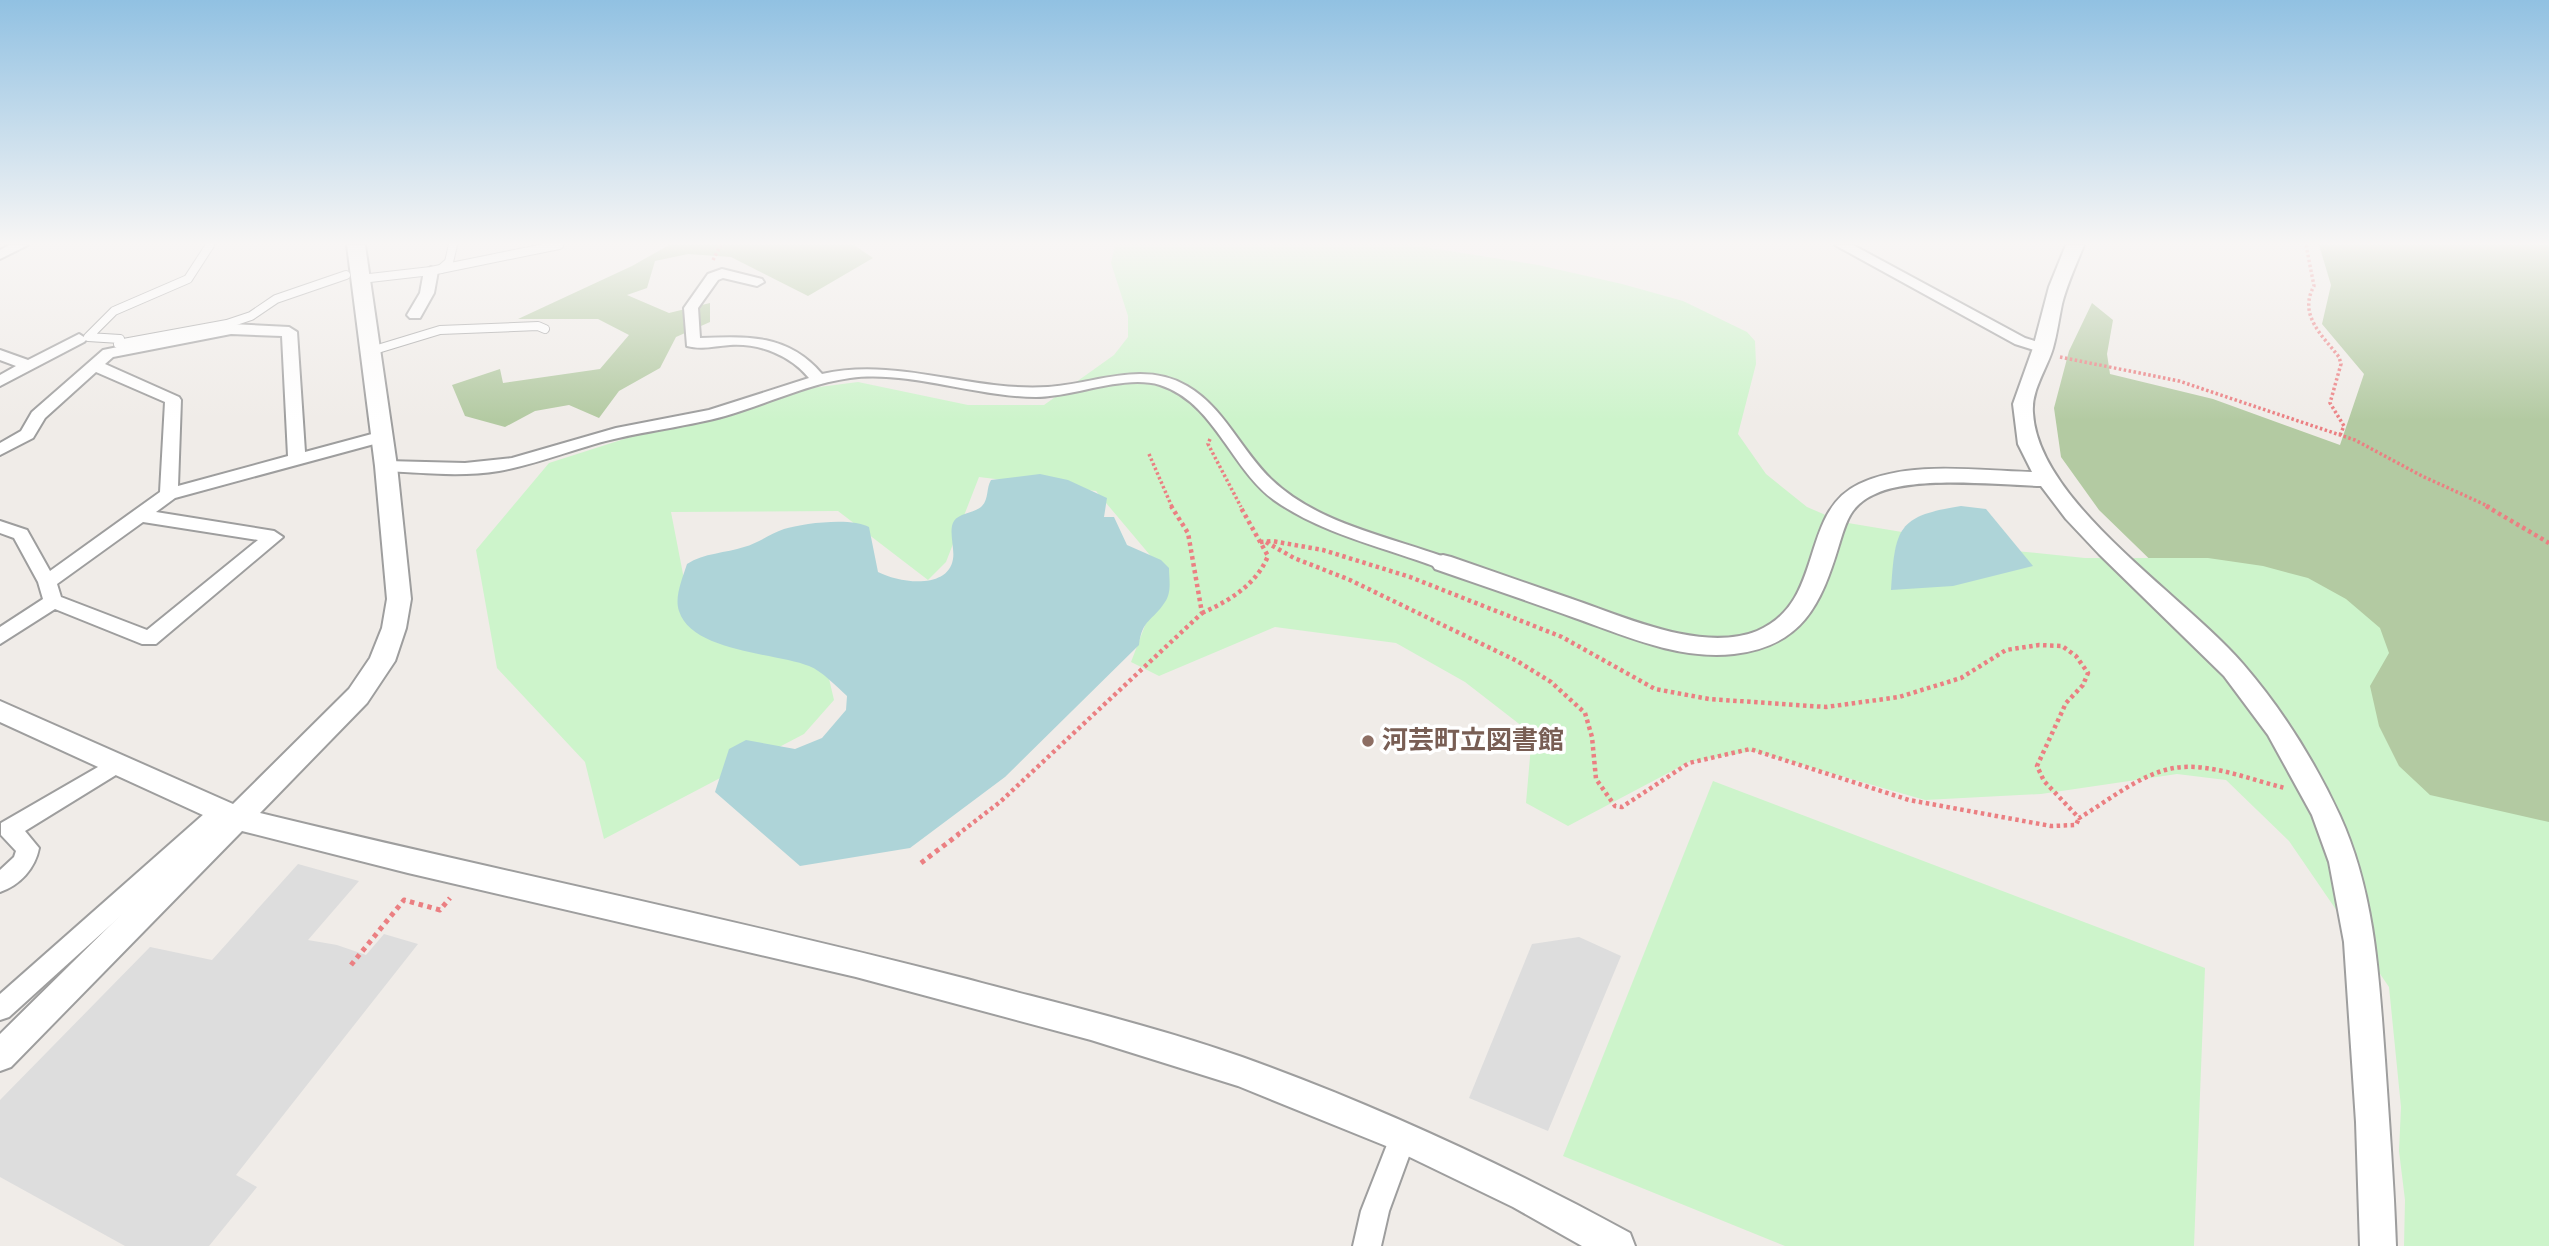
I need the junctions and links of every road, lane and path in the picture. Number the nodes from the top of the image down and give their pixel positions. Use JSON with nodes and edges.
{"nodes":[{"id":1,"x":132,"y":303,"type":"edge"},
{"id":2,"x":269,"y":303,"type":"edge"},
{"id":3,"x":360,"y":303,"type":"edge"},
{"id":4,"x":421,"y":303,"type":"edge"},
{"id":5,"x":694,"y":303,"type":"edge"},
{"id":6,"x":1949,"y":303,"type":"edge"},
{"id":7,"x":2054,"y":303,"type":"edge"},
{"id":8,"x":2309,"y":303,"type":"edge"},
{"id":9,"x":415,"y":315,"type":"dead end"},
{"id":10,"x":545,"y":329,"type":"dead end"},
{"id":11,"x":79,"y":338,"type":"dead end"},
{"id":12,"x":2042,"y":350,"type":"junction"},
{"id":13,"x":371,"y":351,"type":"junction"},
{"id":14,"x":0,"y":355,"type":"edge"},
{"id":15,"x":30,"y":365,"type":"junction"},
{"id":16,"x":93,"y":365,"type":"junction"},
{"id":17,"x":818,"y":379,"type":"junction"},
{"id":18,"x":0,"y":381,"type":"edge"},
{"id":19,"x":1220,"y":428,"type":"junction"},
{"id":20,"x":2340,"y":435,"type":"junction"},
{"id":21,"x":383,"y":436,"type":"junction"},
{"id":22,"x":0,"y":450,"type":"edge"},
{"id":23,"x":1149,"y":454,"type":"dead end"},
{"id":24,"x":297,"y":459,"type":"junction"},
{"id":25,"x":386,"y":466,"type":"junction"},
{"id":26,"x":2048,"y":479,"type":"junction"},
{"id":27,"x":169,"y":494,"type":"junction"},
{"id":28,"x":138,"y":515,"type":"junction"},
{"id":29,"x":0,"y":527,"type":"edge"},
{"id":30,"x":1263,"y":542,"type":"junction"},
{"id":31,"x":2549,"y":543,"type":"edge"},
{"id":32,"x":1443,"y":564,"type":"joint"},
{"id":33,"x":47,"y":582,"type":"junction"},
{"id":34,"x":53,"y":601,"type":"junction"},
{"id":35,"x":1202,"y":613,"type":"junction"},
{"id":36,"x":0,"y":637,"type":"edge"},
{"id":37,"x":5,"y":718,"type":"edge"},
{"id":38,"x":117,"y":764,"type":"junction"},
{"id":39,"x":2314,"y":792,"type":"junction"},
{"id":40,"x":228,"y":815,"type":"junction"},
{"id":41,"x":2079,"y":818,"type":"junction"},
{"id":42,"x":5,"y":831,"type":"edge"},
{"id":43,"x":922,"y":863,"type":"dead end"},
{"id":44,"x":0,"y":881,"type":"edge"},
{"id":45,"x":450,"y":898,"type":"dead end"},
{"id":46,"x":351,"y":965,"type":"dead end"},
{"id":47,"x":0,"y":1009,"type":"edge"},
{"id":48,"x":0,"y":1056,"type":"edge"},
{"id":49,"x":1403,"y":1137,"type":"junction"},
{"id":50,"x":1367,"y":1246,"type":"edge"},
{"id":51,"x":1617,"y":1246,"type":"edge"},
{"id":52,"x":2378,"y":1246,"type":"edge"}],
"edges":[{"from":1,"to":2,"type":"lane"},
{"from":3,"to":13,"type":"street"},
{"from":4,"to":9,"type":"street"},
{"from":5,"to":17,"type":"street"},
{"from":6,"to":12,"type":"street"},
{"from":7,"to":12,"type":"street"},
{"from":8,"to":20,"type":"path"},
{"from":10,"to":13,"type":"lane"},
{"from":11,"to":15,"type":"street"},
{"from":12,"to":20,"type":"path"},
{"from":12,"to":26,"type":"street"},
{"from":13,"to":21,"type":"street"},
{"from":14,"to":15,"type":"street"},
{"from":15,"to":18,"type":"street"},
{"from":16,"to":22,"type":"street"},
{"from":16,"to":24,"type":"street"},
{"from":16,"to":27,"type":"street"},
{"from":17,"to":19,"type":"street"},
{"from":17,"to":25,"type":"street"},
{"from":19,"to":30,"type":"path"},
{"from":19,"to":32,"type":"street"},
{"from":20,"to":31,"type":"path"},
{"from":21,"to":24,"type":"street"},
{"from":21,"to":25,"type":"street"},
{"from":23,"to":35,"type":"path"},
{"from":24,"to":27,"type":"street"},
{"from":25,"to":40,"type":"street"},
{"from":26,"to":32,"type":"street"},
{"from":26,"to":39,"type":"street"},
{"from":27,"to":28,"type":"street"},
{"from":28,"to":33,"type":"street"},
{"from":28,"to":34,"type":"street"},
{"from":29,"to":33,"type":"street"},
{"from":30,"to":35,"type":"path"},
{"from":30,"to":41,"type":"path"},
{"from":30,"to":41,"type":"path"},
{"from":33,"to":34,"type":"street"},
{"from":34,"to":36,"type":"street"},
{"from":35,"to":43,"type":"path"},
{"from":37,"to":38,"type":"street"},
{"from":38,"to":40,"type":"street"},
{"from":38,"to":42,"type":"street"},
{"from":39,"to":41,"type":"path"},
{"from":39,"to":52,"type":"street"},
{"from":40,"to":47,"type":"street"},
{"from":40,"to":48,"type":"street"},
{"from":40,"to":49,"type":"street"},
{"from":42,"to":44,"type":"street"},
{"from":45,"to":46,"type":"path"},
{"from":49,"to":50,"type":"street"},
{"from":49,"to":51,"type":"street"}]}
